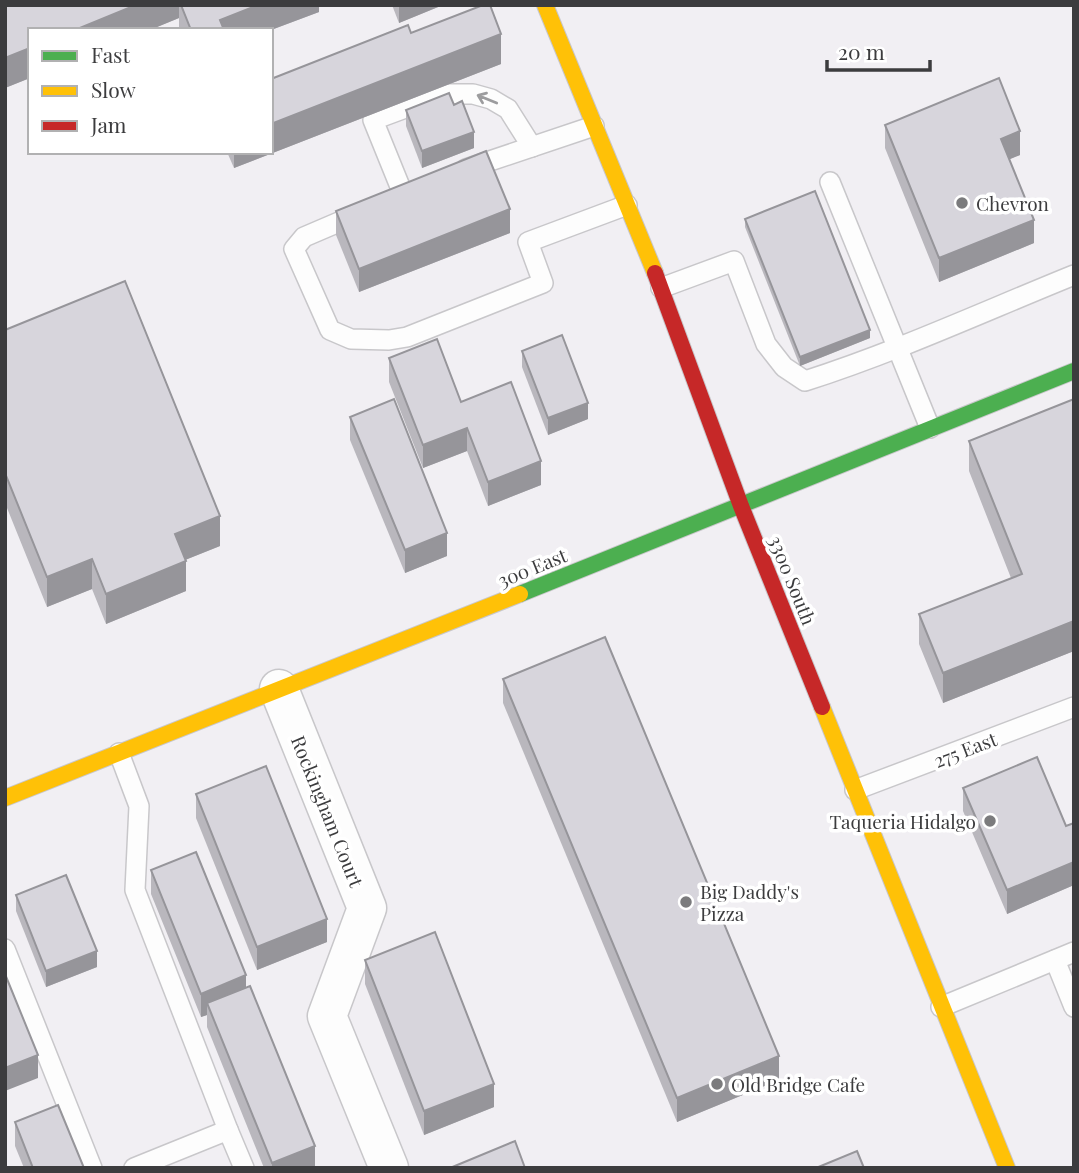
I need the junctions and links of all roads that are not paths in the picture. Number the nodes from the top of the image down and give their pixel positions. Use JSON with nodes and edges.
{"nodes":[{"id":1,"x":545,"y":5,"type":"edge"},
{"id":2,"x":594,"y":125,"type":"junction"},
{"id":3,"x":532,"y":147,"type":"junction"},
{"id":4,"x":454,"y":173,"type":"edge"},
{"id":5,"x":830,"y":182,"type":"dead end"},
{"id":6,"x":627,"y":205,"type":"junction"},
{"id":7,"x":1074,"y":275,"type":"edge"},
{"id":8,"x":661,"y":288,"type":"junction"},
{"id":9,"x":898,"y":346,"type":"junction"},
{"id":10,"x":1074,"y":371,"type":"edge"},
{"id":11,"x":930,"y":428,"type":"junction"},
{"id":12,"x":741,"y":506,"type":"junction"},
{"id":13,"x":279,"y":689,"type":"junction"},
{"id":14,"x":1074,"y":707,"type":"edge"},
{"id":15,"x":119,"y":753,"type":"junction"},
{"id":16,"x":855,"y":790,"type":"junction"},
{"id":17,"x":5,"y":798,"type":"edge"},
{"id":18,"x":5,"y":949,"type":"edge"},
{"id":19,"x":1074,"y":952,"type":"edge"},
{"id":20,"x":1055,"y":960,"type":"junction"},
{"id":21,"x":941,"y":1007,"type":"junction"},
{"id":22,"x":1074,"y":1007,"type":"edge"},
{"id":23,"x":228,"y":1130,"type":"junction"},
{"id":24,"x":92,"y":1168,"type":"edge"},
{"id":25,"x":134,"y":1168,"type":"edge"},
{"id":26,"x":244,"y":1168,"type":"edge"},
{"id":27,"x":389,"y":1168,"type":"edge"},
{"id":28,"x":1007,"y":1168,"type":"edge"}],
"edges":[{"from":1,"to":2,"type":"main road","name":"3300 South"},
{"from":2,"to":3,"type":"lane"},
{"from":2,"to":6,"type":"main road","name":"3300 South"},
{"from":3,"to":4,"type":"lane"},
{"from":3,"to":6,"type":"lane","one_way":true},
{"from":5,"to":9,"type":"lane"},
{"from":6,"to":8,"type":"main road","name":"3300 South"},
{"from":7,"to":9,"type":"lane"},
{"from":8,"to":9,"type":"lane"},
{"from":8,"to":12,"type":"main road","name":"3300 South"},
{"from":9,"to":11,"type":"lane"},
{"from":10,"to":11,"type":"main road","name":"300 East"},
{"from":11,"to":12,"type":"main road","name":"300 East"},
{"from":12,"to":13,"type":"main road","name":"300 East"},
{"from":12,"to":16,"type":"main road","name":"3300 South"},
{"from":13,"to":15,"type":"main road","name":"300 East"},
{"from":13,"to":27,"type":"street","name":"Rockingham Court"},
{"from":14,"to":16,"type":"lane","name":"275 East"},
{"from":15,"to":17,"type":"main road","name":"300 East"},
{"from":15,"to":23,"type":"lane"},
{"from":16,"to":21,"type":"main road","name":"3300 South"},
{"from":18,"to":24,"type":"lane"},
{"from":19,"to":20,"type":"lane"},
{"from":20,"to":21,"type":"lane"},
{"from":20,"to":22,"type":"lane"},
{"from":21,"to":28,"type":"main road","name":"3300 South"},
{"from":23,"to":25,"type":"lane"},
{"from":23,"to":26,"type":"lane"}]}
